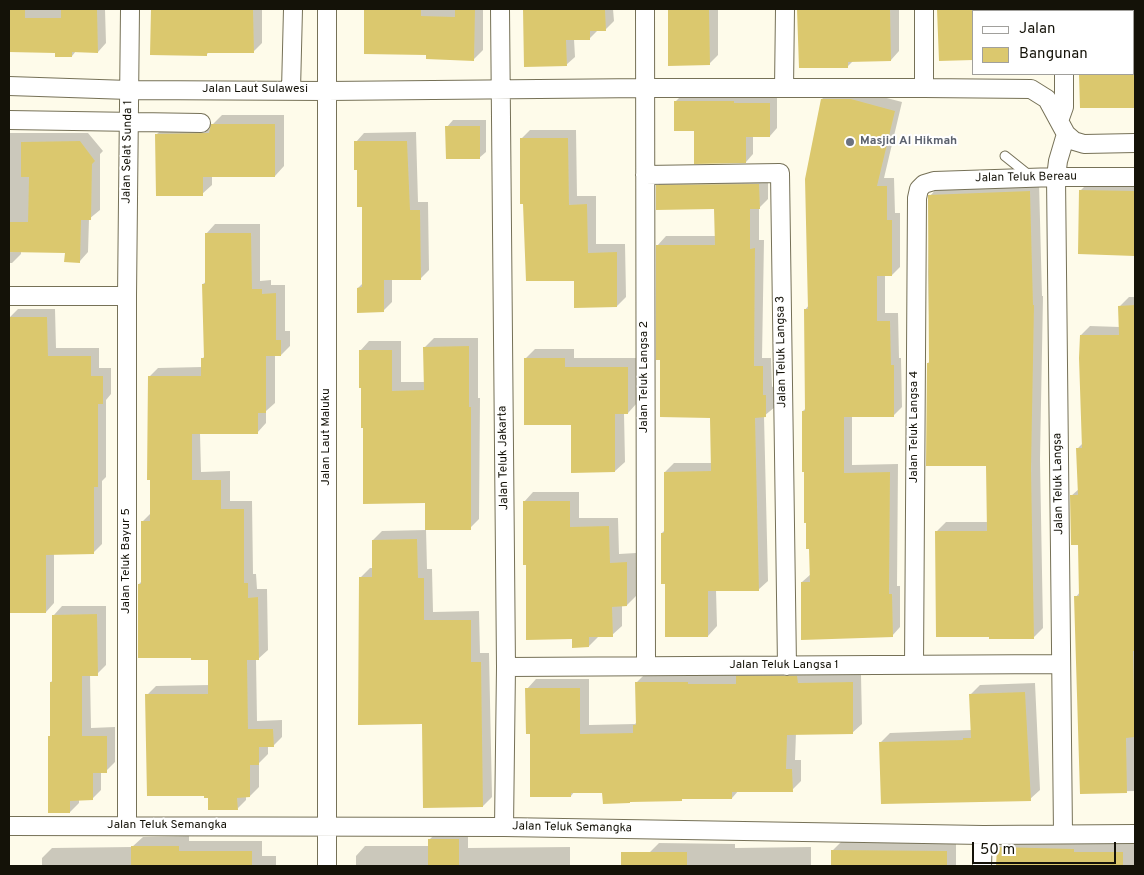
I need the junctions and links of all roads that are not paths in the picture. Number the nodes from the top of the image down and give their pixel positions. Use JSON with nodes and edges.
{"nodes":[{"id":1,"x":130,"y":9,"type":"edge"},
{"id":2,"x":293,"y":9,"type":"edge"},
{"id":3,"x":327,"y":9,"type":"edge"},
{"id":4,"x":500,"y":9,"type":"edge"},
{"id":5,"x":645,"y":9,"type":"edge"},
{"id":6,"x":785,"y":9,"type":"edge"},
{"id":7,"x":924,"y":9,"type":"edge"},
{"id":8,"x":1064,"y":75,"type":"edge"},
{"id":9,"x":9,"y":86,"type":"edge"},
{"id":10,"x":645,"y":88,"type":"junction"},
{"id":11,"x":784,"y":88,"type":"junction"},
{"id":12,"x":924,"y":88,"type":"junction"},
{"id":13,"x":500,"y":89,"type":"junction"},
{"id":14,"x":129,"y":90,"type":"junction"},
{"id":15,"x":291,"y":90,"type":"junction"},
{"id":16,"x":327,"y":91,"type":"junction"},
{"id":17,"x":9,"y":120,"type":"edge"},
{"id":18,"x":129,"y":122,"type":"junction"},
{"id":19,"x":201,"y":123,"type":"dead end"},
{"id":20,"x":1062,"y":128,"type":"junction"},
{"id":21,"x":1135,"y":143,"type":"edge"},
{"id":22,"x":1005,"y":156,"type":"dead end"},
{"id":23,"x":645,"y":175,"type":"junction"},
{"id":24,"x":1032,"y":177,"type":"junction"},
{"id":25,"x":1056,"y":177,"type":"junction"},
{"id":26,"x":1135,"y":177,"type":"edge"},
{"id":27,"x":919,"y":188,"type":"joint"},
{"id":28,"x":9,"y":296,"type":"edge"},
{"id":29,"x":127,"y":296,"type":"junction"},
{"id":30,"x":1062,"y":664,"type":"junction"},
{"id":31,"x":914,"y":665,"type":"junction"},
{"id":32,"x":646,"y":666,"type":"junction"},
{"id":33,"x":787,"y":666,"type":"junction"},
{"id":34,"x":506,"y":667,"type":"junction"},
{"id":35,"x":9,"y":826,"type":"edge"},
{"id":36,"x":127,"y":826,"type":"junction"},
{"id":37,"x":327,"y":827,"type":"junction"},
{"id":38,"x":504,"y":827,"type":"junction"},
{"id":39,"x":1064,"y":834,"type":"junction"},
{"id":40,"x":1135,"y":834,"type":"edge"},
{"id":41,"x":983,"y":835,"type":"junction"},
{"id":42,"x":327,"y":866,"type":"edge"},
{"id":43,"x":982,"y":866,"type":"edge"}],
"edges":[{"from":1,"to":14,"type":"street","name":"Jalan Selat Sunda 1"},
{"from":2,"to":15,"type":"street"},
{"from":3,"to":16,"type":"street","name":"Jalan Laut Maluku"},
{"from":4,"to":13,"type":"street","name":"Jalan Teluk Jakarta"},
{"from":5,"to":10,"type":"street","name":"Jalan Teluk Langsa 2"},
{"from":6,"to":11,"type":"street"},
{"from":7,"to":12,"type":"street"},
{"from":8,"to":20,"type":"street","name":"Jalan Teluk Langsa"},
{"from":9,"to":14,"type":"street","name":"Jalan Laut Sulawesi"},
{"from":10,"to":11,"type":"street","name":"Jalan Laut Sulawesi"},
{"from":10,"to":13,"type":"street","name":"Jalan Laut Sulawesi"},
{"from":10,"to":23,"type":"street","name":"Jalan Teluk Langsa 2"},
{"from":11,"to":12,"type":"street","name":"Jalan Laut Sulawesi"},
{"from":12,"to":20,"type":"street","name":"Jalan Laut Sulawesi"},
{"from":13,"to":16,"type":"street","name":"Jalan Laut Sulawesi"},
{"from":13,"to":34,"type":"street","name":"Jalan Teluk Jakarta"},
{"from":14,"to":15,"type":"street","name":"Jalan Laut Sulawesi"},
{"from":14,"to":18,"type":"street","name":"Jalan Selat Sunda 1"},
{"from":15,"to":16,"type":"street","name":"Jalan Laut Sulawesi"},
{"from":16,"to":37,"type":"street","name":"Jalan Laut Maluku"},
{"from":17,"to":18,"type":"street"},
{"from":18,"to":19,"type":"street"},
{"from":18,"to":29,"type":"street","name":"Jalan Selat Sunda 1"},
{"from":20,"to":21,"type":"street"},
{"from":20,"to":25,"type":"street","name":"Jalan Teluk Langsa"},
{"from":22,"to":24,"type":"lane"},
{"from":23,"to":32,"type":"street","name":"Jalan Teluk Langsa 2"},
{"from":23,"to":33,"type":"street","name":"Jalan Teluk Langsa 3"},
{"from":24,"to":25,"type":"street","name":"Jalan Teluk Bereau"},
{"from":24,"to":27,"type":"street","name":"Jalan Teluk Bereau"},
{"from":25,"to":26,"type":"street","name":"Jalan Teluk Bereau"},
{"from":25,"to":30,"type":"street","name":"Jalan Teluk Langsa"},
{"from":27,"to":31,"type":"street","name":"Jalan Teluk Langsa 4"},
{"from":28,"to":29,"type":"street"},
{"from":29,"to":36,"type":"street","name":"Jalan Teluk Bayur 5"},
{"from":30,"to":31,"type":"street","name":"Jalan Teluk Langsa 1"},
{"from":30,"to":39,"type":"street","name":"Jalan Teluk Langsa"},
{"from":31,"to":33,"type":"street","name":"Jalan Teluk Langsa 1"},
{"from":32,"to":33,"type":"street","name":"Jalan Teluk Langsa 1"},
{"from":32,"to":34,"type":"street","name":"Jalan Teluk Langsa 1"},
{"from":34,"to":38,"type":"street","name":"Jalan Teluk Jakarta"},
{"from":35,"to":36,"type":"street","name":"Jalan Teluk Semangka"},
{"from":36,"to":37,"type":"street","name":"Jalan Teluk Semangka"},
{"from":37,"to":38,"type":"street","name":"Jalan Teluk Semangka"},
{"from":37,"to":42,"type":"street","name":"Jalan Laut Maluku"},
{"from":38,"to":41,"type":"street","name":"Jalan Teluk Semangka"},
{"from":39,"to":40,"type":"street","name":"Jalan Teluk Semangka"},
{"from":39,"to":41,"type":"street","name":"Jalan Teluk Semangka"},
{"from":41,"to":43,"type":"street"}]}
